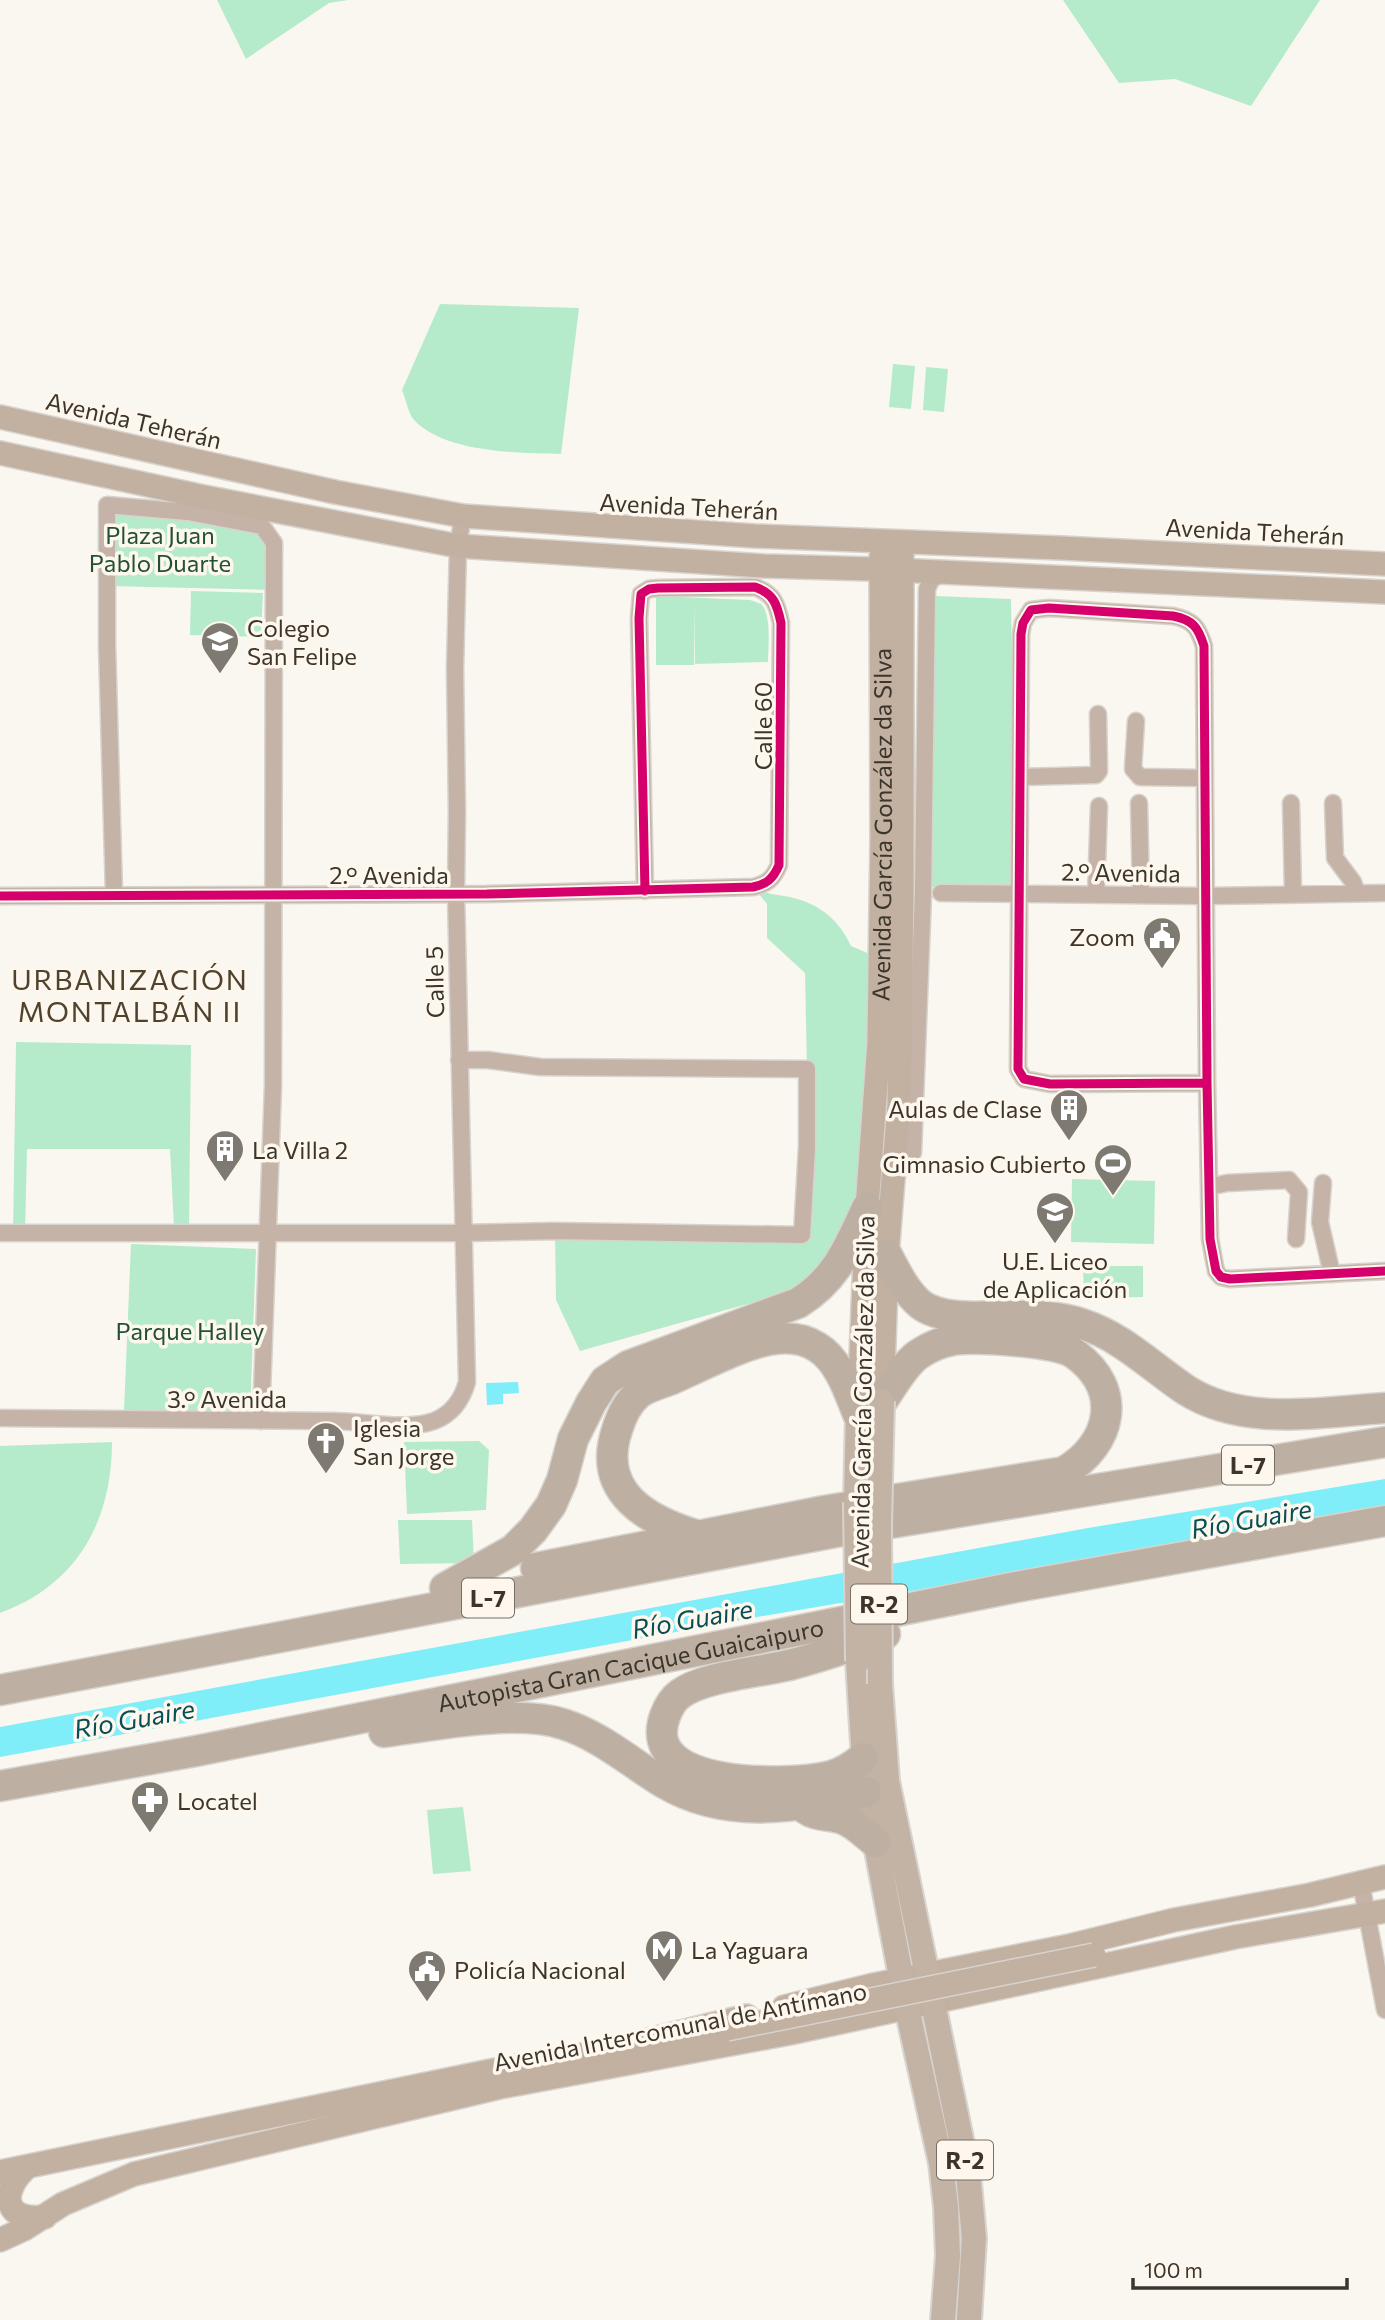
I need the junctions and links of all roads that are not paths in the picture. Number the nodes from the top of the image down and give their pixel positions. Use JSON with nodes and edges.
{"nodes":[{"id":1,"x":0,"y":417,"type":"edge"},
{"id":2,"x":0,"y":453,"type":"edge"},
{"id":3,"x":463,"y":516,"type":"junction"},
{"id":4,"x":892,"y":541,"type":"junction"},
{"id":5,"x":458,"y":546,"type":"junction"},
{"id":6,"x":1385,"y":564,"type":"edge"},
{"id":7,"x":891,"y":570,"type":"junction"},
{"id":8,"x":943,"y":572,"type":"junction"},
{"id":9,"x":1385,"y":592,"type":"edge"},
{"id":10,"x":1098,"y":713,"type":"dead end"},
{"id":11,"x":1136,"y":721,"type":"dead end"},
{"id":12,"x":1021,"y":776,"type":"junction"},
{"id":13,"x":1205,"y":778,"type":"junction"},
{"id":14,"x":1139,"y":803,"type":"dead end"},
{"id":15,"x":1291,"y":803,"type":"dead end"},
{"id":16,"x":1333,"y":803,"type":"dead end"},
{"id":17,"x":1098,"y":806,"type":"dead end"},
{"id":18,"x":774,"y":877,"type":"joint"},
{"id":19,"x":645,"y":891,"type":"junction"},
{"id":20,"x":456,"y":893,"type":"junction"},
{"id":21,"x":941,"y":893,"type":"dead end"},
{"id":22,"x":1357,"y":893,"type":"junction"},
{"id":23,"x":1385,"y":893,"type":"edge"},
{"id":24,"x":114,"y":894,"type":"junction"},
{"id":25,"x":272,"y":894,"type":"junction"},
{"id":26,"x":1019,"y":894,"type":"junction"},
{"id":27,"x":1293,"y":894,"type":"junction"},
{"id":28,"x":1096,"y":895,"type":"junction"},
{"id":29,"x":1140,"y":895,"type":"junction"},
{"id":30,"x":0,"y":896,"type":"edge"},
{"id":31,"x":1206,"y":896,"type":"junction"},
{"id":32,"x":458,"y":1060,"type":"junction"},
{"id":33,"x":1206,"y":1083,"type":"junction"},
{"id":34,"x":913,"y":1153,"type":"dead end"},
{"id":35,"x":1323,"y":1183,"type":"dead end"},
{"id":36,"x":1209,"y":1186,"type":"junction"},
{"id":37,"x":867,"y":1208,"type":"junction"},
{"id":38,"x":0,"y":1233,"type":"edge"},
{"id":39,"x":464,"y":1233,"type":"junction"},
{"id":40,"x":269,"y":1234,"type":"junction"},
{"id":41,"x":1296,"y":1239,"type":"dead end"},
{"id":42,"x":887,"y":1255,"type":"junction"},
{"id":43,"x":1385,"y":1271,"type":"edge"},
{"id":44,"x":1332,"y":1274,"type":"junction"},
{"id":45,"x":870,"y":1407,"type":"junction"},
{"id":46,"x":1385,"y":1408,"type":"edge"},
{"id":47,"x":451,"y":1412,"type":"joint"},
{"id":48,"x":0,"y":1418,"type":"edge"},
{"id":49,"x":261,"y":1421,"type":"junction"},
{"id":50,"x":1385,"y":1442,"type":"edge"},
{"id":51,"x":1385,"y":1521,"type":"edge"},
{"id":52,"x":836,"y":1532,"type":"junction"},
{"id":53,"x":701,"y":1536,"type":"junction"},
{"id":54,"x":445,"y":1588,"type":"junction"},
{"id":55,"x":1011,"y":1588,"type":"junction"},
{"id":56,"x":140,"y":1663,"type":"junction"},
{"id":57,"x":869,"y":1685,"type":"junction"},
{"id":58,"x":0,"y":1690,"type":"edge"},
{"id":59,"x":196,"y":1751,"type":"junction"},
{"id":60,"x":863,"y":1758,"type":"junction"},
{"id":61,"x":0,"y":1787,"type":"edge"},
{"id":62,"x":876,"y":1787,"type":"junction"},
{"id":63,"x":803,"y":1806,"type":"junction"},
{"id":64,"x":875,"y":1842,"type":"junction"},
{"id":65,"x":1385,"y":1877,"type":"edge"},
{"id":66,"x":1361,"y":1883,"type":"junction"},
{"id":67,"x":1228,"y":1910,"type":"junction"},
{"id":68,"x":1376,"y":1913,"type":"edge"},
{"id":69,"x":1235,"y":1937,"type":"junction"},
{"id":70,"x":1094,"y":1955,"type":"junction"},
{"id":71,"x":914,"y":1977,"type":"junction"},
{"id":72,"x":933,"y":2003,"type":"junction"},
{"id":73,"x":907,"y":2008,"type":"junction"},
{"id":74,"x":1385,"y":2010,"type":"edge"},
{"id":75,"x":599,"y":2060,"type":"junction"},
{"id":76,"x":26,"y":2168,"type":"junction"},
{"id":77,"x":0,"y":2172,"type":"edge"},
{"id":78,"x":45,"y":2217,"type":"junction"},
{"id":79,"x":0,"y":2240,"type":"edge"},
{"id":80,"x":943,"y":2320,"type":"edge"},
{"id":81,"x":969,"y":2320,"type":"edge"}],
"edges":[{"from":1,"to":3,"type":"main road","name":"Avenida Teherán"},
{"from":2,"to":5,"type":"main road"},
{"from":3,"to":4,"type":"main road","name":"Avenida Teherán"},
{"from":3,"to":5,"type":"street","name":"Calle 5"},
{"from":4,"to":6,"type":"main road","name":"Avenida Teherán"},
{"from":4,"to":7,"type":"main road","name":"Avenida García González da Silva","number":"R-2"},
{"from":5,"to":7,"type":"main road"},
{"from":5,"to":20,"type":"street","name":"Calle 5"},
{"from":7,"to":8,"type":"main road"},
{"from":7,"to":37,"type":"main road","name":"Avenida García González da Silva","number":"R-2"},
{"from":7,"to":42,"type":"main road","name":"Avenida García González da Silva","number":"R-2"},
{"from":8,"to":9,"type":"main road"},
{"from":8,"to":34,"type":"street"},
{"from":10,"to":12,"type":"street"},
{"from":11,"to":13,"type":"street"},
{"from":12,"to":13,"type":"street"},
{"from":12,"to":26,"type":"street"},
{"from":13,"to":31,"type":"street"},
{"from":14,"to":29,"type":"street"},
{"from":15,"to":27,"type":"street"},
{"from":16,"to":22,"type":"street"},
{"from":17,"to":28,"type":"street"},
{"from":18,"to":19,"type":"street","name":"2.° Avenida"},
{"from":18,"to":19,"type":"street","name":"Calle 60"},
{"from":19,"to":20,"type":"street","name":"2.° Avenida"},
{"from":20,"to":25,"type":"street","name":"2.° Avenida"},
{"from":20,"to":32,"type":"street","name":"Calle 5"},
{"from":21,"to":26,"type":"street","name":"2.° Avenida"},
{"from":22,"to":23,"type":"street","name":"2.° Avenida"},
{"from":22,"to":27,"type":"street","name":"2.° Avenida"},
{"from":24,"to":25,"type":"street","name":"2.° Avenida"},
{"from":24,"to":25,"type":"street"},
{"from":24,"to":30,"type":"street","name":"2.° Avenida"},
{"from":25,"to":40,"type":"street"},
{"from":26,"to":28,"type":"street","name":"2.° Avenida"},
{"from":26,"to":33,"type":"street"},
{"from":27,"to":31,"type":"street","name":"2.° Avenida"},
{"from":28,"to":29,"type":"street","name":"2.° Avenida"},
{"from":29,"to":31,"type":"street","name":"2.° Avenida"},
{"from":31,"to":33,"type":"street"},
{"from":32,"to":39,"type":"street","name":"Calle 5"},
{"from":32,"to":39,"type":"street"},
{"from":33,"to":36,"type":"street"},
{"from":35,"to":44,"type":"street"},
{"from":36,"to":41,"type":"street"},
{"from":36,"to":44,"type":"street"},
{"from":37,"to":45,"type":"main road","name":"Avenida García González da Silva","number":"R-2"},
{"from":37,"to":54,"type":"highway"},
{"from":38,"to":40,"type":"street"},
{"from":39,"to":40,"type":"street"},
{"from":39,"to":47,"type":"street","name":"Calle 5"},
{"from":40,"to":49,"type":"street"},
{"from":42,"to":45,"type":"main road","name":"Avenida García González da Silva","number":"R-2"},
{"from":42,"to":46,"type":"highway"},
{"from":43,"to":44,"type":"street"},
{"from":45,"to":53,"type":"highway"},
{"from":45,"to":53,"type":"highway"},
{"from":45,"to":57,"type":"main road","name":"Avenida García González da Silva","number":"R-2","bridge":true},
{"from":47,"to":49,"type":"street","name":"3.° Avenida"},
{"from":48,"to":49,"type":"street","name":"3.° Avenida"},
{"from":50,"to":52,"type":"highway","number":"L-7"},
{"from":51,"to":55,"type":"highway","name":"Autopista Gran Cacique Guaicaipuro"},
{"from":52,"to":53,"type":"highway"},
{"from":52,"to":56,"type":"highway","number":"L-7"},
{"from":53,"to":54,"type":"highway"},
{"from":54,"to":56,"type":"highway"},
{"from":55,"to":59,"type":"highway","name":"Autopista Gran Cacique Guaicaipuro"},
{"from":55,"to":60,"type":"highway"},
{"from":56,"to":58,"type":"highway","number":"L-7"},
{"from":57,"to":60,"type":"main road","name":"Avenida García González da Silva","number":"R-2"},
{"from":57,"to":62,"type":"main road","name":"Avenida García González da Silva","number":"R-2"},
{"from":59,"to":61,"type":"highway","name":"Autopista Gran Cacique Guaicaipuro"},
{"from":59,"to":63,"type":"highway"},
{"from":60,"to":62,"type":"main road","name":"Avenida García González da Silva","number":"R-2"},
{"from":62,"to":63,"type":"highway"},
{"from":62,"to":64,"type":"main road","name":"Avenida García González da Silva","number":"R-2"},
{"from":62,"to":71,"type":"main road","name":"Avenida García González da Silva","number":"R-2"},
{"from":63,"to":64,"type":"highway"},
{"from":64,"to":71,"type":"main road","name":"Avenida García González da Silva","number":"R-2"},
{"from":65,"to":66,"type":"main road","name":"Avenida Intercomunal de Antímano"},
{"from":66,"to":67,"type":"main road","name":"Avenida Intercomunal de Antímano"},
{"from":66,"to":68,"type":"street"},
{"from":67,"to":70,"type":"main road"},
{"from":67,"to":71,"type":"main road","name":"Avenida Intercomunal de Antímano"},
{"from":68,"to":69,"type":"main road","name":"Avenida Intercomunal de Antímano"},
{"from":68,"to":74,"type":"street"},
{"from":69,"to":70,"type":"main road"},
{"from":69,"to":72,"type":"main road","name":"Avenida Intercomunal de Antímano"},
{"from":70,"to":75,"type":"main road","bridge":true},
{"from":71,"to":72,"type":"main road","name":"Avenida García González da Silva","number":"R-2"},
{"from":71,"to":73,"type":"main road","name":"Avenida García González da Silva","number":"R-2"},
{"from":71,"to":75,"type":"main road","name":"Avenida Intercomunal de Antímano"},
{"from":72,"to":73,"type":"main road","name":"Avenida Intercomunal de Antímano"},
{"from":72,"to":81,"type":"main road","name":"Avenida García González da Silva","number":"R-2"},
{"from":73,"to":75,"type":"main road","name":"Avenida Intercomunal de Antímano"},
{"from":73,"to":80,"type":"main road","name":"Avenida García González da Silva","number":"R-2"},
{"from":75,"to":76,"type":"main road","name":"Avenida Intercomunal de Antímano"},
{"from":75,"to":78,"type":"main road","name":"Avenida Intercomunal de Antímano"},
{"from":76,"to":77,"type":"main road","name":"Avenida Intercomunal de Antímano"},
{"from":76,"to":78,"type":"main road"},
{"from":78,"to":79,"type":"main road","name":"Avenida Intercomunal de Antímano"}]}
